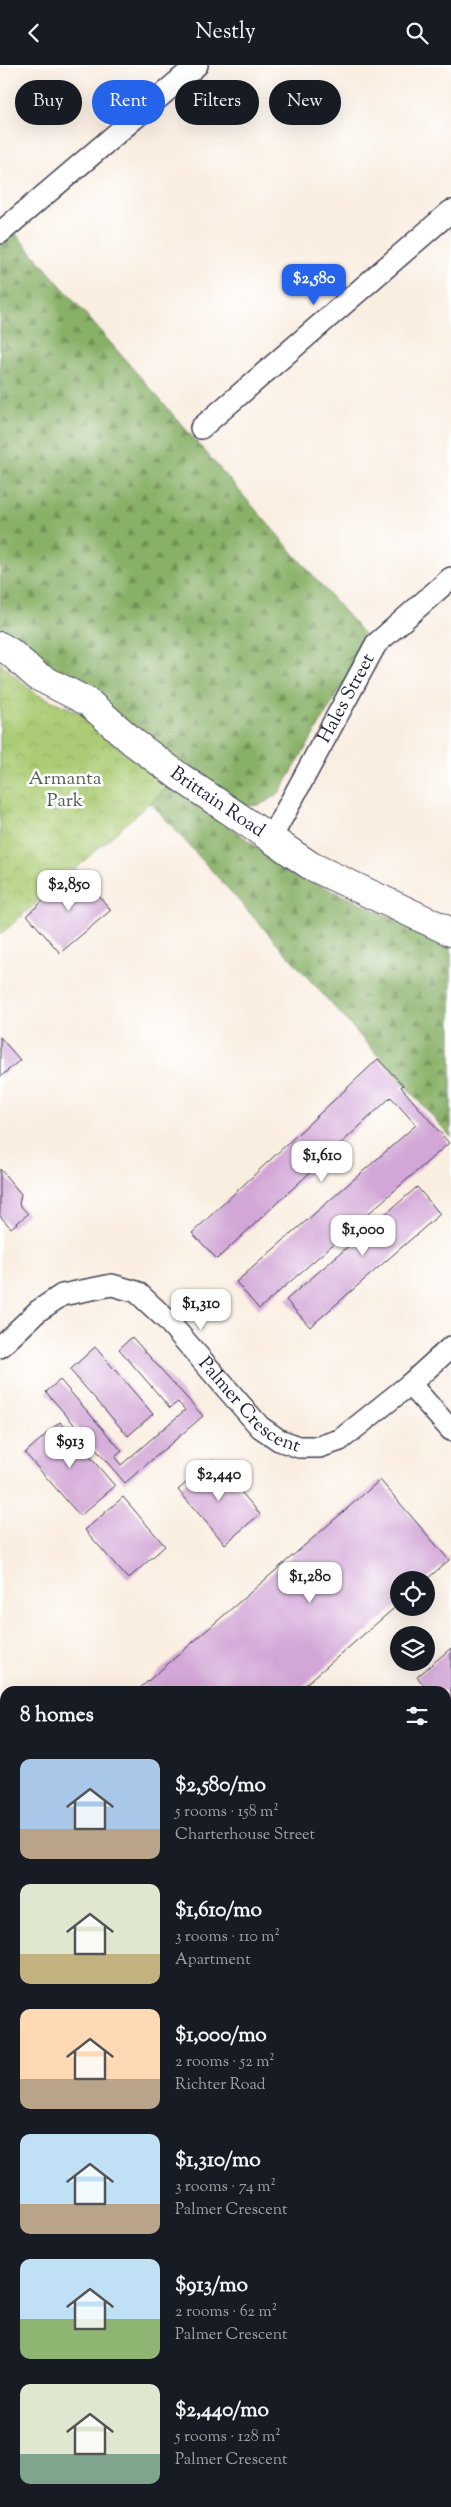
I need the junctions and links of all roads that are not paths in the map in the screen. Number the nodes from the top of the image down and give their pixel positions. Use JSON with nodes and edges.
{"nodes":[{"id":1,"x":197,"y":65,"type":"edge"},
{"id":2,"x":451,"y":211,"type":"edge"},
{"id":3,"x":0,"y":233,"type":"edge"},
{"id":4,"x":201,"y":428,"type":"dead end"},
{"id":5,"x":451,"y":579,"type":"edge"},
{"id":6,"x":0,"y":646,"type":"edge"},
{"id":7,"x":270,"y":840,"type":"junction"},
{"id":8,"x":451,"y":932,"type":"edge"},
{"id":9,"x":0,"y":1347,"type":"edge"},
{"id":10,"x":451,"y":1347,"type":"edge"},
{"id":11,"x":410,"y":1384,"type":"junction"},
{"id":12,"x":451,"y":1430,"type":"edge"}],
"edges":[{"from":1,"to":3,"type":"street"},
{"from":2,"to":4,"type":"street"},
{"from":5,"to":7,"type":"street","name":"Hales Street"},
{"from":6,"to":7,"type":"main road","name":"Brittain Road"},
{"from":7,"to":8,"type":"main road","name":"Brittain Road"},
{"from":9,"to":11,"type":"street","name":"Palmer Crescent"},
{"from":10,"to":11,"type":"street","name":"Palmer Crescent"},
{"from":11,"to":12,"type":"street"}]}
